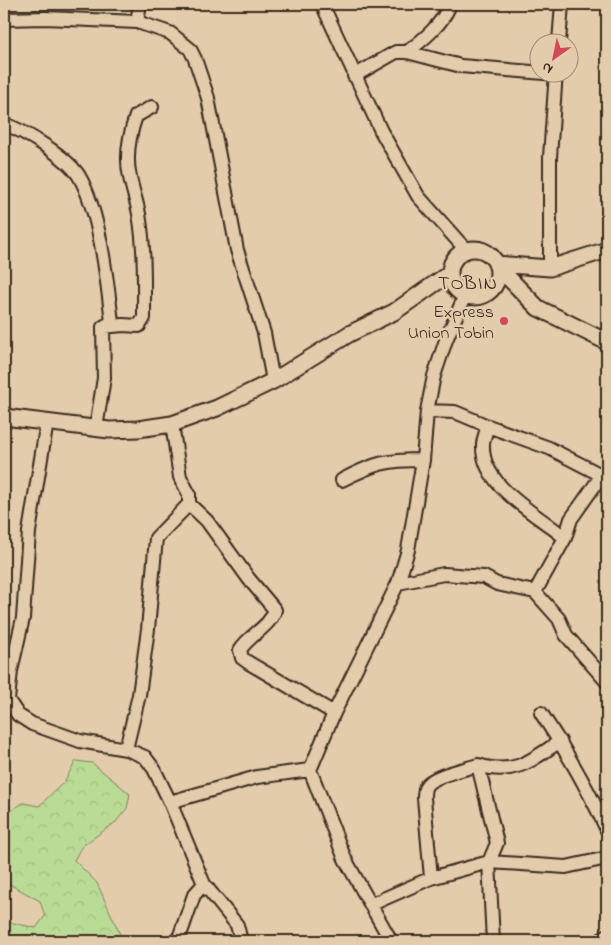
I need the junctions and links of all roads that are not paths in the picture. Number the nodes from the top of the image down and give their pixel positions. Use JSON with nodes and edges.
{"nodes":[{"id":1,"x":140,"y":4,"type":"edge"},
{"id":2,"x":322,"y":4,"type":"edge"},
{"id":3,"x":450,"y":4,"type":"edge"},
{"id":4,"x":562,"y":4,"type":"edge"},
{"id":5,"x":4,"y":19,"type":"edge"},
{"id":6,"x":137,"y":22,"type":"junction"},
{"id":7,"x":560,"y":32,"type":"edge"},
{"id":8,"x":406,"y":52,"type":"junction"},
{"id":9,"x":528,"y":71,"type":"edge"},
{"id":10,"x":354,"y":76,"type":"junction"},
{"id":11,"x":555,"y":82,"type":"edge"},
{"id":12,"x":152,"y":107,"type":"dead end"},
{"id":13,"x":4,"y":124,"type":"edge"},
{"id":14,"x":466,"y":250,"type":"junction"},
{"id":15,"x":607,"y":250,"type":"edge"},
{"id":16,"x":497,"y":265,"type":"junction"},
{"id":17,"x":550,"y":268,"type":"junction"},
{"id":18,"x":450,"y":273,"type":"junction"},
{"id":19,"x":465,"y":295,"type":"junction"},
{"id":20,"x":104,"y":328,"type":"junction"},
{"id":21,"x":607,"y":342,"type":"edge"},
{"id":22,"x":273,"y":381,"type":"junction"},
{"id":23,"x":426,"y":411,"type":"junction"},
{"id":24,"x":4,"y":417,"type":"edge"},
{"id":25,"x":47,"y":422,"type":"junction"},
{"id":26,"x":172,"y":424,"type":"junction"},
{"id":27,"x":488,"y":426,"type":"junction"},
{"id":28,"x":96,"y":428,"type":"junction"},
{"id":29,"x":423,"y":460,"type":"junction"},
{"id":30,"x":605,"y":476,"type":"edge"},
{"id":31,"x":342,"y":480,"type":"dead end"},
{"id":32,"x":189,"y":504,"type":"junction"},
{"id":33,"x":565,"y":538,"type":"junction"},
{"id":34,"x":398,"y":583,"type":"junction"},
{"id":35,"x":535,"y":592,"type":"junction"},
{"id":36,"x":607,"y":682,"type":"edge"},
{"id":37,"x":334,"y":713,"type":"junction"},
{"id":38,"x":540,"y":713,"type":"dead end"},
{"id":39,"x":560,"y":741,"type":"junction"},
{"id":40,"x":126,"y":749,"type":"junction"},
{"id":41,"x":478,"y":765,"type":"junction"},
{"id":42,"x":310,"y":770,"type":"junction"},
{"id":43,"x":170,"y":802,"type":"junction"},
{"id":44,"x":607,"y":830,"type":"edge"},
{"id":45,"x":607,"y":858,"type":"edge"},
{"id":46,"x":489,"y":862,"type":"junction"},
{"id":47,"x":431,"y":878,"type":"junction"},
{"id":48,"x":204,"y":884,"type":"junction"},
{"id":49,"x":372,"y":904,"type":"junction"},
{"id":50,"x":607,"y":936,"type":"edge"},
{"id":51,"x":178,"y":941,"type":"edge"},
{"id":52,"x":241,"y":941,"type":"edge"},
{"id":53,"x":391,"y":941,"type":"edge"},
{"id":54,"x":493,"y":941,"type":"edge"},
{"id":55,"x":600,"y":941,"type":"edge"}],
"edges":[{"from":1,"to":6,"type":"street"},
{"from":2,"to":10,"type":"street"},
{"from":3,"to":8,"type":"street"},
{"from":4,"to":7,"type":"street"},
{"from":5,"to":6,"type":"street"},
{"from":6,"to":22,"type":"street"},
{"from":8,"to":9,"type":"street"},
{"from":8,"to":10,"type":"street"},
{"from":10,"to":14,"type":"street"},
{"from":11,"to":17,"type":"street"},
{"from":12,"to":20,"type":"street"},
{"from":13,"to":20,"type":"street"},
{"from":14,"to":16,"type":"main road"},
{"from":14,"to":18,"type":"main road"},
{"from":15,"to":17,"type":"main road"},
{"from":16,"to":17,"type":"main road"},
{"from":16,"to":19,"type":"main road"},
{"from":16,"to":21,"type":"main road"},
{"from":18,"to":19,"type":"main road"},
{"from":18,"to":22,"type":"main road"},
{"from":19,"to":23,"type":"street"},
{"from":20,"to":28,"type":"street"},
{"from":22,"to":26,"type":"main road"},
{"from":23,"to":27,"type":"street"},
{"from":23,"to":29,"type":"street"},
{"from":24,"to":25,"type":"main road"},
{"from":25,"to":28,"type":"main road"},
{"from":25,"to":40,"type":"street"},
{"from":26,"to":28,"type":"main road"},
{"from":26,"to":32,"type":"street"},
{"from":27,"to":30,"type":"street"},
{"from":27,"to":33,"type":"street"},
{"from":29,"to":31,"type":"street"},
{"from":29,"to":34,"type":"street"},
{"from":30,"to":33,"type":"street"},
{"from":32,"to":37,"type":"street"},
{"from":32,"to":40,"type":"street"},
{"from":33,"to":35,"type":"street"},
{"from":34,"to":35,"type":"street"},
{"from":34,"to":37,"type":"street"},
{"from":35,"to":36,"type":"street"},
{"from":37,"to":42,"type":"street"},
{"from":38,"to":39,"type":"street"},
{"from":39,"to":41,"type":"street"},
{"from":39,"to":44,"type":"street"},
{"from":40,"to":43,"type":"street"},
{"from":41,"to":46,"type":"street"},
{"from":41,"to":47,"type":"street"},
{"from":42,"to":43,"type":"street"},
{"from":42,"to":49,"type":"street"},
{"from":43,"to":48,"type":"street"},
{"from":45,"to":46,"type":"street"},
{"from":46,"to":47,"type":"street"},
{"from":46,"to":54,"type":"street"},
{"from":47,"to":49,"type":"street"},
{"from":48,"to":51,"type":"street"},
{"from":48,"to":52,"type":"street"},
{"from":49,"to":53,"type":"street"},
{"from":50,"to":55,"type":"street"}]}
